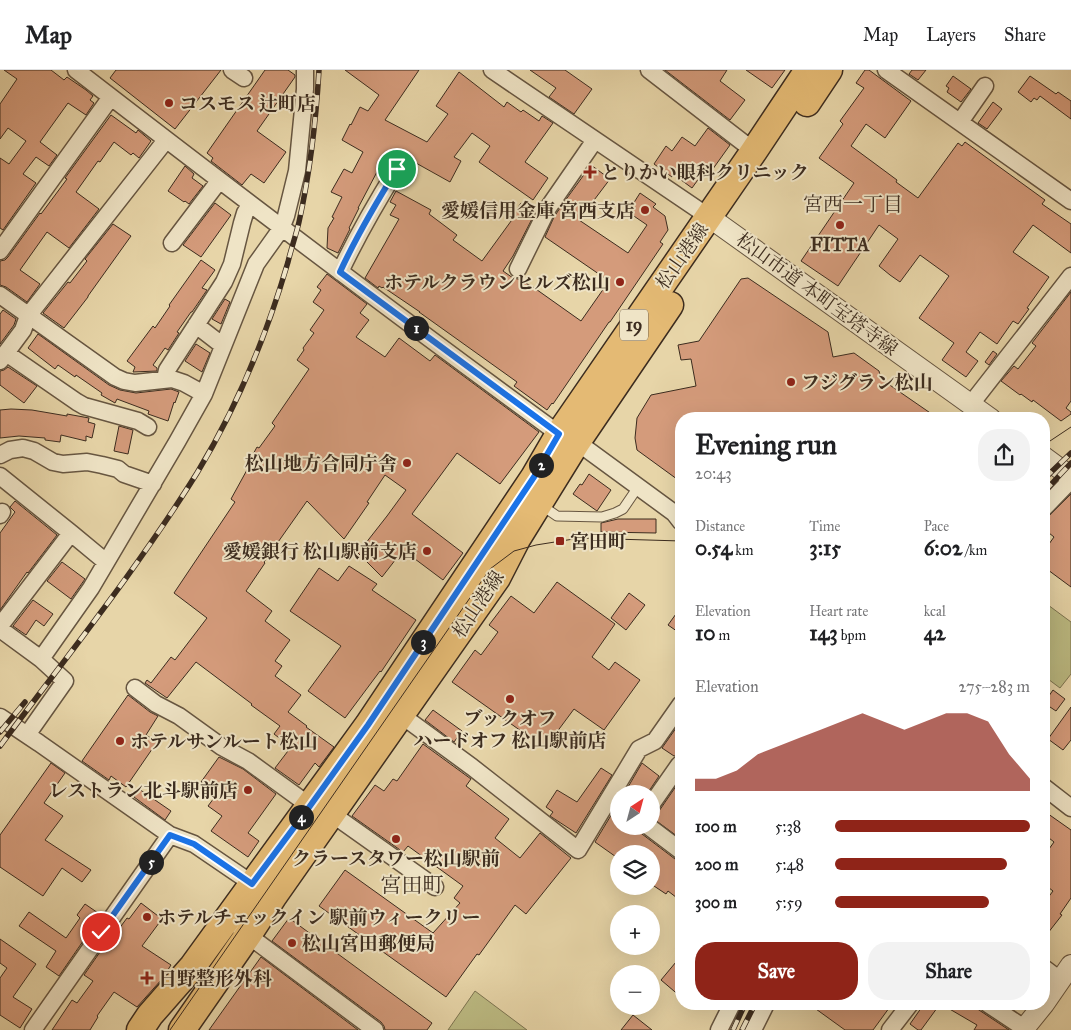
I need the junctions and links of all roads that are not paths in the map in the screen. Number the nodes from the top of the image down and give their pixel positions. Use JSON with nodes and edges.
{"nodes":[{"id":1,"x":76,"y":70,"type":"edge"},
{"id":2,"x":305,"y":70,"type":"edge"},
{"id":3,"x":492,"y":70,"type":"edge"},
{"id":4,"x":649,"y":70,"type":"edge"},
{"id":5,"x":808,"y":70,"type":"edge"},
{"id":6,"x":829,"y":70,"type":"edge"},
{"id":7,"x":886,"y":70,"type":"edge"},
{"id":8,"x":985,"y":86,"type":"dead end"},
{"id":9,"x":111,"y":97,"type":"junction"},
{"id":10,"x":960,"y":122,"type":"junction"},
{"id":11,"x":166,"y":140,"type":"junction"},
{"id":12,"x":595,"y":140,"type":"junction"},
{"id":13,"x":754,"y":151,"type":"junction"},
{"id":14,"x":397,"y":169,"type":"dead end"},
{"id":15,"x":219,"y":181,"type":"junction"},
{"id":16,"x":1071,"y":201,"type":"edge"},
{"id":17,"x":250,"y":204,"type":"junction"},
{"id":18,"x":716,"y":222,"type":"junction"},
{"id":19,"x":281,"y":229,"type":"junction"},
{"id":20,"x":172,"y":243,"type":"dead end"},
{"id":21,"x":0,"y":251,"type":"edge"},
{"id":22,"x":518,"y":269,"type":"dead end"},
{"id":23,"x":340,"y":272,"type":"junction"},
{"id":24,"x":1071,"y":276,"type":"edge"},
{"id":25,"x":0,"y":295,"type":"edge"},
{"id":26,"x":28,"y":316,"type":"junction"},
{"id":27,"x":196,"y":325,"type":"junction"},
{"id":28,"x":218,"y":342,"type":"dead end"},
{"id":29,"x":3,"y":357,"type":"edge"},
{"id":30,"x":165,"y":379,"type":"junction"},
{"id":31,"x":204,"y":394,"type":"junction"},
{"id":32,"x":971,"y":404,"type":"junction"},
{"id":33,"x":982,"y":412,"type":"edge"},
{"id":34,"x":143,"y":419,"type":"dead end"},
{"id":35,"x":568,"y":438,"type":"junction"},
{"id":36,"x":0,"y":455,"type":"edge"},
{"id":37,"x":1050,"y":462,"type":"edge"},
{"id":38,"x":0,"y":476,"type":"edge"},
{"id":39,"x":1071,"y":478,"type":"edge"},
{"id":40,"x":153,"y":484,"type":"junction"},
{"id":41,"x":638,"y":487,"type":"junction"},
{"id":42,"x":1050,"y":501,"type":"edge"},
{"id":43,"x":539,"y":504,"type":"junction"},
{"id":44,"x":675,"y":514,"type":"edge"},
{"id":45,"x":71,"y":533,"type":"junction"},
{"id":46,"x":106,"y":562,"type":"junction"},
{"id":47,"x":0,"y":628,"type":"edge"},
{"id":48,"x":40,"y":659,"type":"junction"},
{"id":49,"x":135,"y":688,"type":"dead end"},
{"id":50,"x":675,"y":713,"type":"edge"},
{"id":51,"x":401,"y":714,"type":"junction"},
{"id":52,"x":0,"y":717,"type":"edge"},
{"id":53,"x":28,"y":735,"type":"junction"},
{"id":54,"x":675,"y":771,"type":"edge"},
{"id":55,"x":622,"y":785,"type":"edge"},
{"id":56,"x":660,"y":791,"type":"edge"},
{"id":57,"x":1050,"y":792,"type":"edge"},
{"id":58,"x":610,"y":807,"type":"edge"},
{"id":59,"x":1071,"y":808,"type":"edge"},
{"id":60,"x":321,"y":810,"type":"junction"},
{"id":61,"x":170,"y":835,"type":"junction"},
{"id":62,"x":660,"y":835,"type":"edge"},
{"id":63,"x":675,"y":846,"type":"edge"},
{"id":64,"x":435,"y":888,"type":"dead end"},
{"id":65,"x":262,"y":890,"type":"junction"},
{"id":66,"x":226,"y":920,"type":"junction"},
{"id":67,"x":248,"y":935,"type":"junction"},
{"id":68,"x":1050,"y":969,"type":"edge"},
{"id":69,"x":1066,"y":972,"type":"edge"},
{"id":70,"x":1050,"y":995,"type":"edge"},
{"id":71,"x":729,"y":1010,"type":"edge"},
{"id":72,"x":763,"y":1010,"type":"edge"},
{"id":73,"x":905,"y":1010,"type":"edge"},
{"id":74,"x":997,"y":1010,"type":"edge"},
{"id":75,"x":1039,"y":1010,"type":"edge"},
{"id":76,"x":1025,"y":1029,"type":"edge"},
{"id":77,"x":33,"y":1030,"type":"edge"},
{"id":78,"x":140,"y":1030,"type":"edge"},
{"id":79,"x":182,"y":1030,"type":"edge"},
{"id":80,"x":375,"y":1030,"type":"edge"},
{"id":81,"x":720,"y":1030,"type":"edge"},
{"id":82,"x":752,"y":1030,"type":"edge"},
{"id":83,"x":890,"y":1030,"type":"edge"}],
"edges":[{"from":1,"to":9,"type":"street"},
{"from":2,"to":19,"type":"street"},
{"from":3,"to":12,"type":"street","name":"松山市道 本町宝塔寺線"},
{"from":4,"to":13,"type":"street"},
{"from":5,"to":13,"type":"main road","name":"松山港線","number":"19"},
{"from":6,"to":18,"type":"main road","name":"松山港線","number":"19"},
{"from":7,"to":10,"type":"street"},
{"from":8,"to":10,"type":"street"},
{"from":9,"to":11,"type":"street"},
{"from":9,"to":21,"type":"street"},
{"from":10,"to":16,"type":"street"},
{"from":11,"to":15,"type":"street"},
{"from":11,"to":26,"type":"street"},
{"from":12,"to":18,"type":"street","name":"松山市道 本町宝塔寺線"},
{"from":12,"to":22,"type":"street"},
{"from":13,"to":18,"type":"main road","name":"松山港線","number":"19"},
{"from":14,"to":23,"type":"street"},
{"from":15,"to":17,"type":"street"},
{"from":15,"to":20,"type":"street"},
{"from":17,"to":19,"type":"street"},
{"from":17,"to":27,"type":"street"},
{"from":18,"to":32,"type":"street","name":"松山市道 本町宝塔寺線"},
{"from":18,"to":35,"type":"main road","name":"松山港線","number":"19"},
{"from":19,"to":23,"type":"street"},
{"from":19,"to":31,"type":"street"},
{"from":23,"to":35,"type":"street"},
{"from":24,"to":32,"type":"street"},
{"from":25,"to":26,"type":"street"},
{"from":26,"to":29,"type":"street"},
{"from":26,"to":30,"type":"street"},
{"from":27,"to":28,"type":"street"},
{"from":27,"to":30,"type":"street"},
{"from":29,"to":34,"type":"street"},
{"from":30,"to":31,"type":"street"},
{"from":31,"to":40,"type":"street"},
{"from":32,"to":33,"type":"street","name":"松山市道 本町宝塔寺線"},
{"from":35,"to":41,"type":"street"},
{"from":35,"to":43,"type":"main road","name":"松山港線","number":"19"},
{"from":35,"to":60,"type":"main road","name":"松山港線","number":"19"},
{"from":36,"to":40,"type":"street"},
{"from":37,"to":39,"type":"street"},
{"from":38,"to":45,"type":"street"},
{"from":39,"to":42,"type":"street"},
{"from":40,"to":46,"type":"street"},
{"from":41,"to":43,"type":"lane"},
{"from":41,"to":44,"type":"street"},
{"from":43,"to":51,"type":"main road","name":"松山港線","number":"19"},
{"from":45,"to":46,"type":"street"},
{"from":45,"to":47,"type":"street"},
{"from":46,"to":48,"type":"street"},
{"from":47,"to":48,"type":"street"},
{"from":48,"to":53,"type":"street"},
{"from":49,"to":60,"type":"street"},
{"from":50,"to":55,"type":"street"},
{"from":51,"to":58,"type":"street"},
{"from":51,"to":60,"type":"main road","name":"松山港線","number":"19"},
{"from":52,"to":53,"type":"street"},
{"from":53,"to":61,"type":"street"},
{"from":54,"to":56,"type":"street"},
{"from":57,"to":59,"type":"street"},
{"from":60,"to":64,"type":"street"},
{"from":60,"to":65,"type":"main road","name":"松山港線","number":"19"},
{"from":61,"to":65,"type":"street"},
{"from":61,"to":77,"type":"street"},
{"from":62,"to":63,"type":"street"},
{"from":65,"to":66,"type":"main road","name":"松山港線","number":"19"},
{"from":65,"to":67,"type":"main road","name":"松山港線","number":"19"},
{"from":66,"to":67,"type":"street"},
{"from":66,"to":78,"type":"main road","name":"松山港線","number":"19"},
{"from":67,"to":79,"type":"main road","name":"松山港線","number":"19"},
{"from":67,"to":80,"type":"street"},
{"from":68,"to":69,"type":"street"},
{"from":69,"to":70,"type":"street"},
{"from":71,"to":81,"type":"street"},
{"from":72,"to":82,"type":"street"},
{"from":73,"to":83,"type":"street"},
{"from":74,"to":76,"type":"street"},
{"from":75,"to":76,"type":"street"}]}
